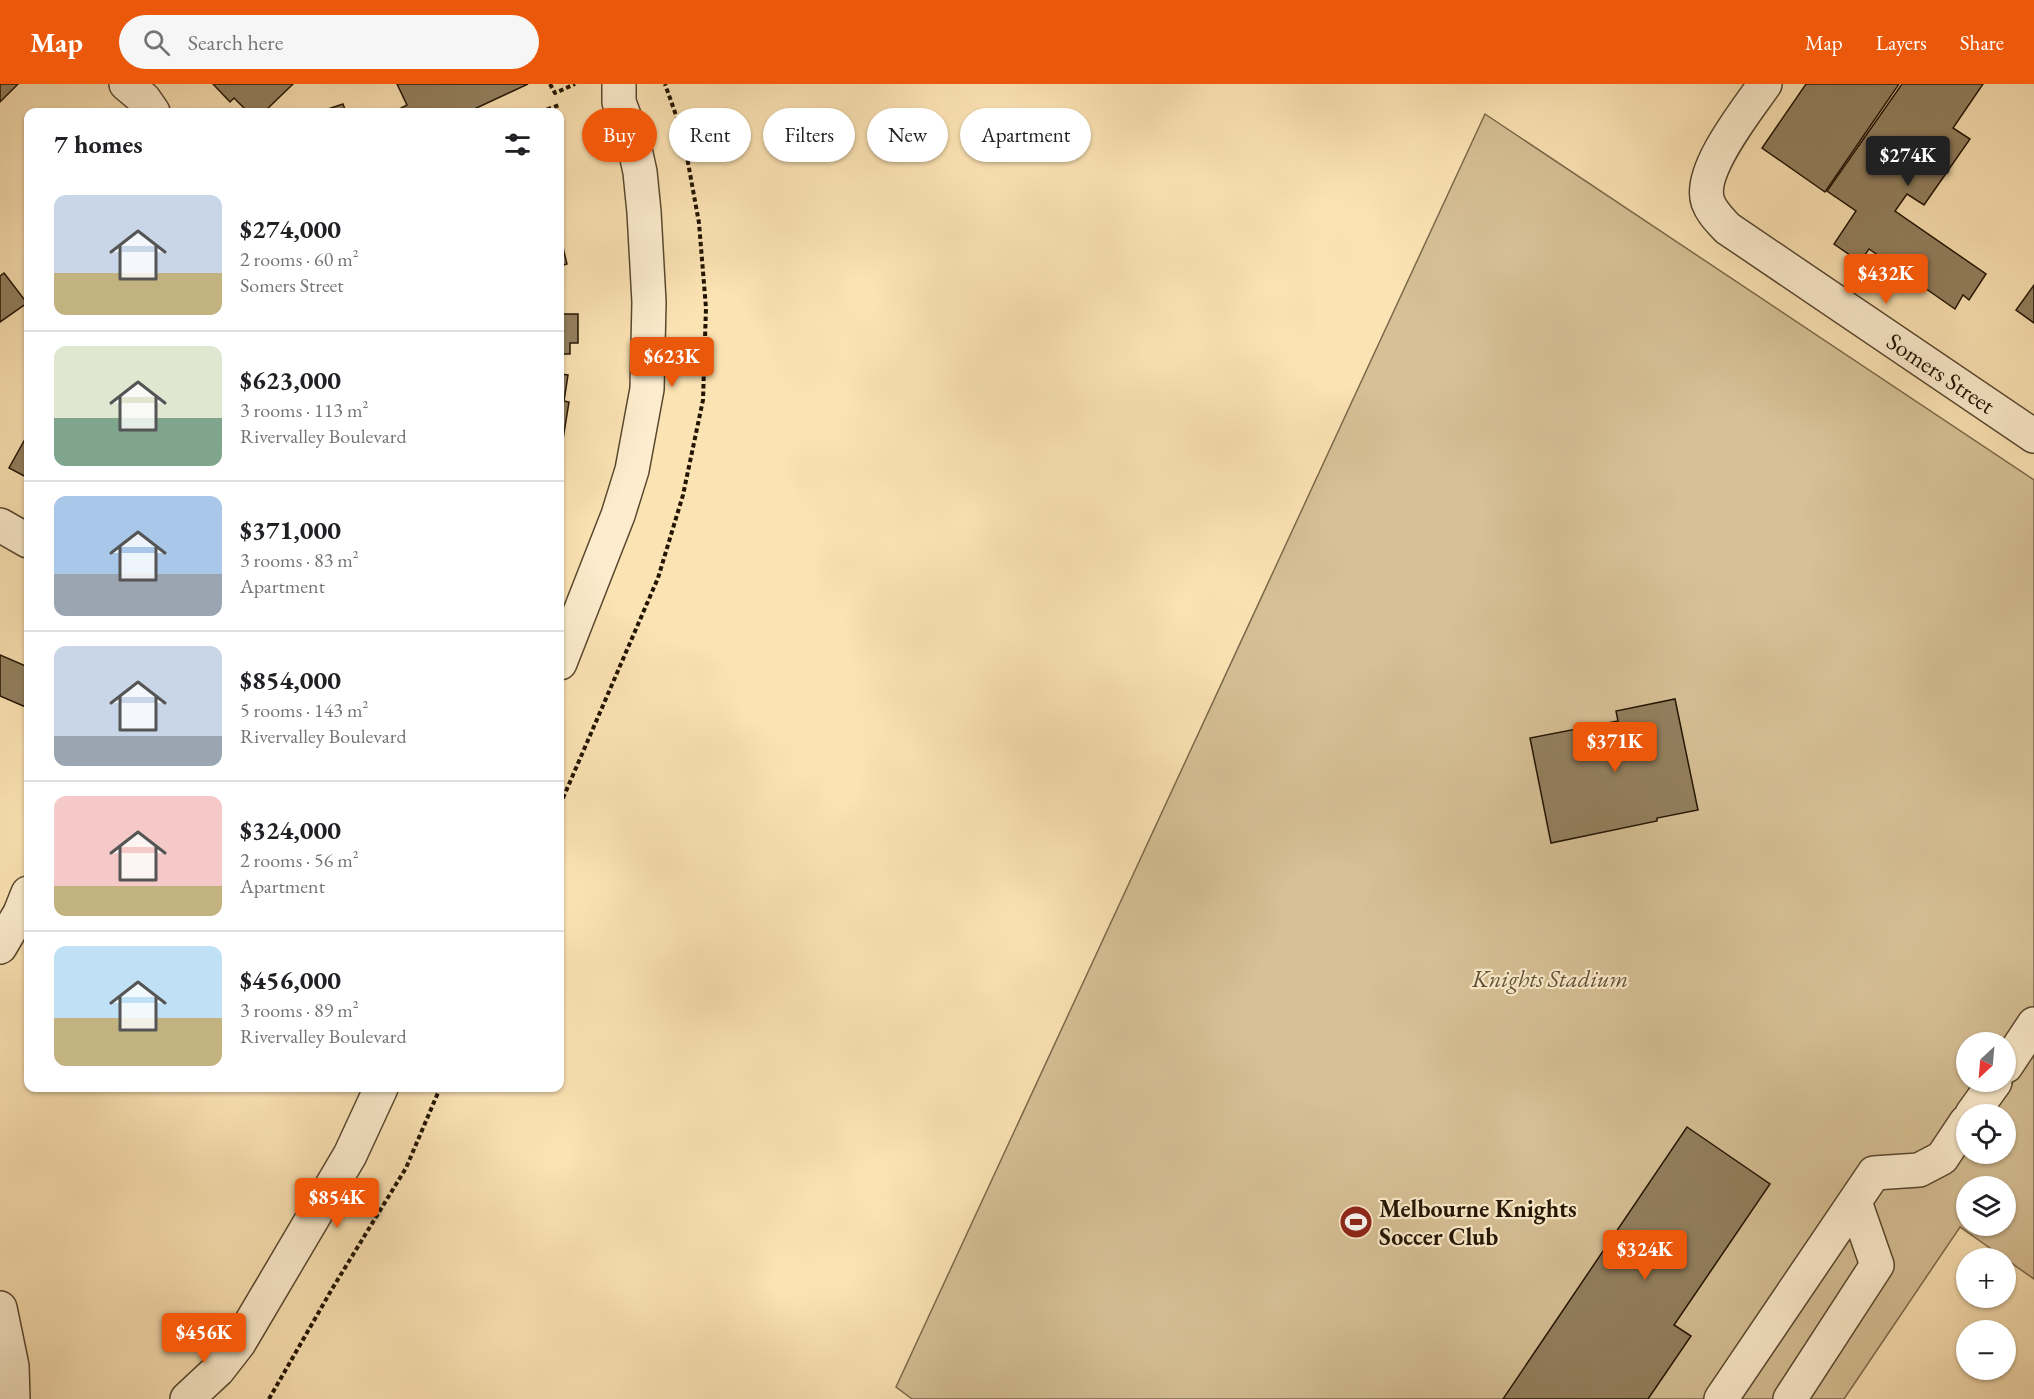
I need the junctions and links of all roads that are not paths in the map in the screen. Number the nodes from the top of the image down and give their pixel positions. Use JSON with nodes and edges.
{"nodes":[{"id":1,"x":126,"y":84,"type":"edge"},
{"id":2,"x":1765,"y":84,"type":"edge"},
{"id":3,"x":613,"y":90,"type":"edge"},
{"id":4,"x":150,"y":108,"type":"edge"},
{"id":5,"x":2034,"y":436,"type":"edge"},
{"id":6,"x":0,"y":525,"type":"edge"},
{"id":7,"x":24,"y":539,"type":"edge"},
{"id":8,"x":564,"y":653,"type":"edge"},
{"id":9,"x":24,"y":903,"type":"edge"},
{"id":10,"x":0,"y":947,"type":"edge"},
{"id":11,"x":2034,"y":1024,"type":"edge"},
{"id":12,"x":2016,"y":1051,"type":"edge"},
{"id":13,"x":379,"y":1092,"type":"edge"},
{"id":14,"x":1956,"y":1137,"type":"edge"},
{"id":15,"x":1854,"y":1203,"type":"junction"},
{"id":16,"x":0,"y":1308,"type":"edge"},
{"id":17,"x":238,"y":1343,"type":"junction"},
{"id":18,"x":12,"y":1366,"type":"junction"},
{"id":19,"x":13,"y":1399,"type":"edge"},
{"id":20,"x":32,"y":1399,"type":"edge"},
{"id":21,"x":187,"y":1399,"type":"edge"},
{"id":22,"x":218,"y":1399,"type":"edge"},
{"id":23,"x":1721,"y":1399,"type":"edge"},
{"id":24,"x":1790,"y":1399,"type":"edge"}],
"edges":[{"from":1,"to":4,"type":"street"},
{"from":2,"to":5,"type":"street","name":"Somers Street"},
{"from":3,"to":8,"type":"street"},
{"from":6,"to":7,"type":"street"},
{"from":9,"to":10,"type":"street"},
{"from":11,"to":12,"type":"street"},
{"from":13,"to":17,"type":"street"},
{"from":14,"to":15,"type":"street"},
{"from":15,"to":23,"type":"street"},
{"from":15,"to":24,"type":"street"},
{"from":16,"to":18,"type":"street"},
{"from":17,"to":21,"type":"street"},
{"from":17,"to":22,"type":"street"},
{"from":18,"to":19,"type":"street"},
{"from":18,"to":20,"type":"street"}]}
